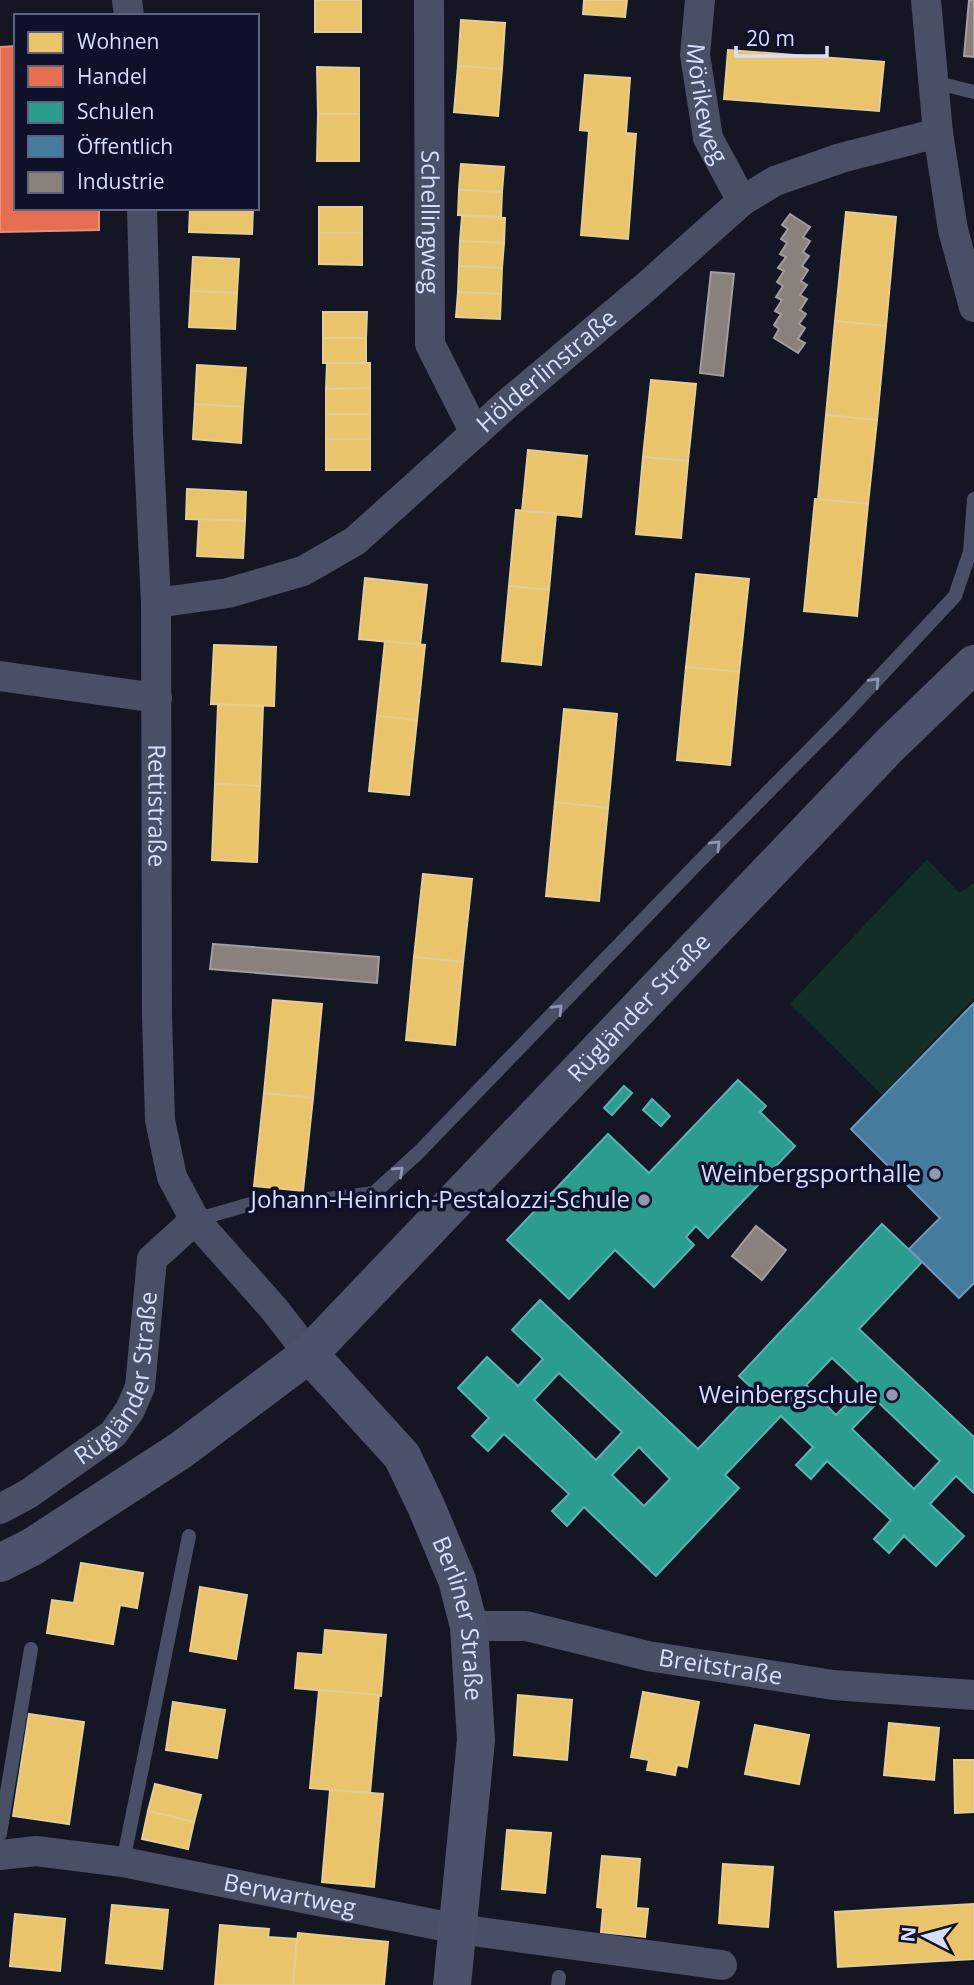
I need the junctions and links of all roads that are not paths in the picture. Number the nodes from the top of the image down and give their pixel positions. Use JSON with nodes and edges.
{"nodes":[{"id":1,"x":429,"y":0,"type":"edge"},
{"id":2,"x":700,"y":0,"type":"edge"},
{"id":3,"x":926,"y":0,"type":"edge"},
{"id":4,"x":933,"y":82,"type":"junction"},
{"id":5,"x":974,"y":92,"type":"edge"},
{"id":6,"x":938,"y":133,"type":"junction"},
{"id":7,"x":742,"y":201,"type":"junction"},
{"id":8,"x":142,"y":210,"type":"edge"},
{"id":9,"x":974,"y":307,"type":"edge"},
{"id":10,"x":475,"y":433,"type":"junction"},
{"id":11,"x":974,"y":499,"type":"edge"},
{"id":12,"x":156,"y":603,"type":"junction"},
{"id":13,"x":974,"y":664,"type":"edge"},
{"id":14,"x":0,"y":676,"type":"edge"},
{"id":15,"x":157,"y":698,"type":"junction"},
{"id":16,"x":195,"y":1220,"type":"junction"},
{"id":17,"x":309,"y":1354,"type":"junction"},
{"id":18,"x":0,"y":1508,"type":"edge"},
{"id":19,"x":189,"y":1536,"type":"dead end"},
{"id":20,"x":0,"y":1563,"type":"edge"},
{"id":21,"x":469,"y":1626,"type":"junction"},
{"id":22,"x":31,"y":1649,"type":"dead end"},
{"id":23,"x":974,"y":1695,"type":"edge"},
{"id":24,"x":0,"y":1834,"type":"edge"},
{"id":25,"x":0,"y":1855,"type":"edge"},
{"id":26,"x":123,"y":1862,"type":"junction"},
{"id":27,"x":458,"y":1929,"type":"junction"},
{"id":28,"x":722,"y":1965,"type":"dead end"},
{"id":29,"x":452,"y":1985,"type":"edge"}],
"edges":[{"from":1,"to":10,"type":"street","name":"Schellingweg"},
{"from":2,"to":7,"type":"street","name":"Mörikeweg"},
{"from":3,"to":4,"type":"street"},
{"from":4,"to":5,"type":"lane"},
{"from":4,"to":6,"type":"street"},
{"from":6,"to":7,"type":"street","name":"Hölderlinstraße"},
{"from":6,"to":9,"type":"street"},
{"from":7,"to":10,"type":"street","name":"Hölderlinstraße"},
{"from":8,"to":12,"type":"street","name":"Rettistraße"},
{"from":10,"to":12,"type":"street","name":"Hölderlinstraße"},
{"from":16,"to":11,"type":"lane","one_way":true},
{"from":12,"to":15,"type":"street","name":"Rettistraße"},
{"from":13,"to":17,"type":"main road","name":"Rügländer Straße"},
{"from":14,"to":15,"type":"street"},
{"from":15,"to":16,"type":"street","name":"Rettistraße"},
{"from":16,"to":17,"type":"street","name":"Rettistraße"},
{"from":16,"to":18,"type":"street","name":"Rügländer Straße"},
{"from":17,"to":20,"type":"main road","name":"Rügländer Straße"},
{"from":17,"to":21,"type":"main road","name":"Berliner Straße"},
{"from":19,"to":26,"type":"lane"},
{"from":21,"to":23,"type":"street","name":"Breitstraße"},
{"from":21,"to":27,"type":"main road","name":"Berliner Straße"},
{"from":22,"to":24,"type":"lane"},
{"from":25,"to":26,"type":"street","name":"Berwartweg"},
{"from":26,"to":27,"type":"street","name":"Berwartweg"},
{"from":27,"to":28,"type":"street"},
{"from":27,"to":29,"type":"main road","name":"Berliner Straße"}]}
